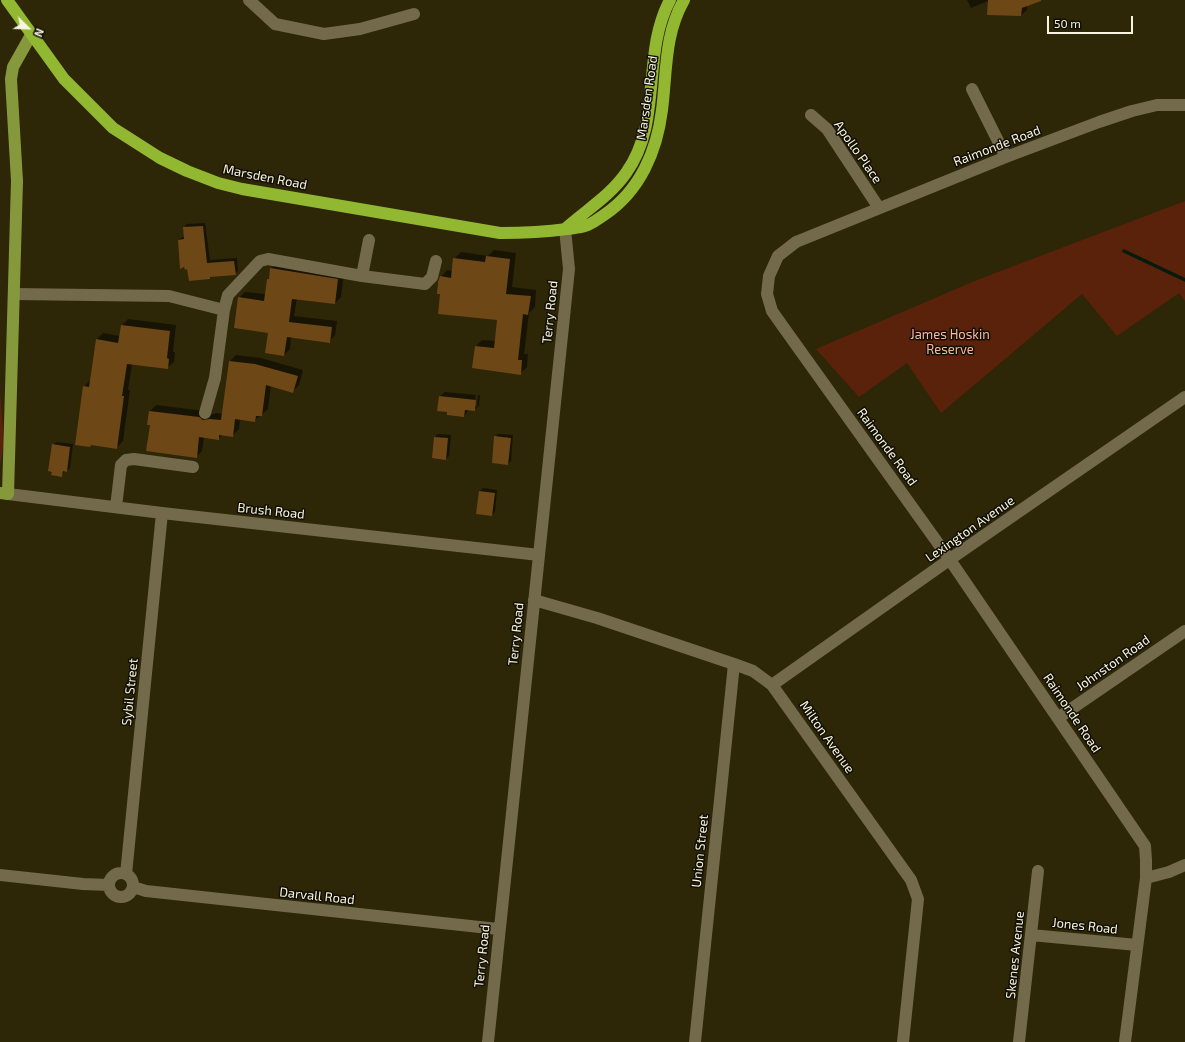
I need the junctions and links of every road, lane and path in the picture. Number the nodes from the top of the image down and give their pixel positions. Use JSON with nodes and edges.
{"nodes":[{"id":1,"x":7,"y":0,"type":"edge"},
{"id":2,"x":249,"y":0,"type":"edge"},
{"id":3,"x":670,"y":0,"type":"edge"},
{"id":4,"x":684,"y":0,"type":"edge"},
{"id":5,"x":414,"y":14,"type":"dead end"},
{"id":6,"x":31,"y":35,"type":"junction"},
{"id":7,"x":972,"y":89,"type":"dead end"},
{"id":8,"x":1185,"y":105,"type":"edge"},
{"id":9,"x":811,"y":115,"type":"dead end"},
{"id":10,"x":1006,"y":157,"type":"junction"},
{"id":11,"x":879,"y":208,"type":"junction"},
{"id":12,"x":566,"y":229,"type":"junction"},
{"id":13,"x":369,"y":240,"type":"dead end"},
{"id":14,"x":436,"y":261,"type":"dead end"},
{"id":15,"x":362,"y":276,"type":"junction"},
{"id":16,"x":14,"y":294,"type":"junction"},
{"id":17,"x":224,"y":310,"type":"junction"},
{"id":18,"x":1185,"y":397,"type":"edge"},
{"id":19,"x":205,"y":412,"type":"dead end"},
{"id":20,"x":193,"y":467,"type":"dead end"},
{"id":21,"x":4,"y":494,"type":"edge"},
{"id":22,"x":116,"y":508,"type":"junction"},
{"id":23,"x":162,"y":513,"type":"junction"},
{"id":24,"x":539,"y":555,"type":"junction"},
{"id":25,"x":950,"y":560,"type":"junction"},
{"id":26,"x":534,"y":600,"type":"junction"},
{"id":27,"x":1185,"y":631,"type":"edge"},
{"id":28,"x":734,"y":664,"type":"junction"},
{"id":29,"x":772,"y":685,"type":"junction"},
{"id":30,"x":1058,"y":718,"type":"junction"},
{"id":31,"x":1185,"y":865,"type":"edge"},
{"id":32,"x":1038,"y":871,"type":"dead end"},
{"id":33,"x":126,"y":874,"type":"junction"},
{"id":34,"x":0,"y":875,"type":"edge"},
{"id":35,"x":1146,"y":878,"type":"junction"},
{"id":36,"x":109,"y":885,"type":"junction"},
{"id":37,"x":133,"y":886,"type":"junction"},
{"id":38,"x":498,"y":929,"type":"junction"},
{"id":39,"x":1031,"y":935,"type":"junction"},
{"id":40,"x":1137,"y":945,"type":"junction"},
{"id":41,"x":488,"y":1042,"type":"edge"},
{"id":42,"x":695,"y":1042,"type":"edge"},
{"id":43,"x":903,"y":1042,"type":"edge"},
{"id":44,"x":1019,"y":1042,"type":"edge"},
{"id":45,"x":1125,"y":1042,"type":"edge"}],
"edges":[{"from":1,"to":6,"type":"highway","name":"Marsden Road"},
{"from":2,"to":5,"type":"street"},
{"from":3,"to":12,"type":"highway","name":"Marsden Road"},
{"from":4,"to":12,"type":"highway","name":"Marsden Road"},
{"from":6,"to":12,"type":"highway","name":"Marsden Road"},
{"from":6,"to":16,"type":"main road"},
{"from":7,"to":10,"type":"street"},
{"from":8,"to":10,"type":"street","name":"Raimonde Road"},
{"from":9,"to":11,"type":"street","name":"Apollo Place"},
{"from":10,"to":11,"type":"street","name":"Raimonde Road"},
{"from":11,"to":25,"type":"street","name":"Raimonde Road"},
{"from":12,"to":24,"type":"street","name":"Terry Road"},
{"from":13,"to":15,"type":"street"},
{"from":14,"to":15,"type":"street"},
{"from":15,"to":17,"type":"street"},
{"from":16,"to":17,"type":"street"},
{"from":16,"to":21,"type":"main road"},
{"from":17,"to":19,"type":"street"},
{"from":18,"to":25,"type":"street","name":"Lexington Avenue"},
{"from":20,"to":22,"type":"street"},
{"from":21,"to":22,"type":"street","name":"Brush Road"},
{"from":22,"to":23,"type":"street","name":"Brush Road"},
{"from":23,"to":24,"type":"street","name":"Brush Road"},
{"from":23,"to":33,"type":"street","name":"Sybil Street"},
{"from":24,"to":26,"type":"street","name":"Terry Road"},
{"from":25,"to":29,"type":"street","name":"Lexington Avenue"},
{"from":25,"to":30,"type":"street","name":"Raimonde Road"},
{"from":26,"to":28,"type":"street","name":"Milton Avenue"},
{"from":26,"to":38,"type":"street","name":"Terry Road"},
{"from":27,"to":30,"type":"street","name":"Johnston Road"},
{"from":28,"to":29,"type":"street","name":"Milton Avenue"},
{"from":28,"to":42,"type":"street","name":"Union Street"},
{"from":29,"to":43,"type":"street","name":"Milton Avenue"},
{"from":30,"to":35,"type":"street","name":"Raimonde Road"},
{"from":31,"to":35,"type":"street"},
{"from":32,"to":39,"type":"street","name":"Skenes Avenue"},
{"from":33,"to":36,"type":"street"},
{"from":33,"to":37,"type":"street"},
{"from":34,"to":36,"type":"street"},
{"from":35,"to":40,"type":"street","name":"Raimonde Road"},
{"from":36,"to":37,"type":"street"},
{"from":37,"to":38,"type":"street","name":"Darvall Road"},
{"from":38,"to":41,"type":"street","name":"Terry Road"},
{"from":39,"to":40,"type":"street","name":"Jones Road"},
{"from":39,"to":44,"type":"street","name":"Skenes Avenue"},
{"from":40,"to":45,"type":"street","name":"Raimonde Road"}]}
